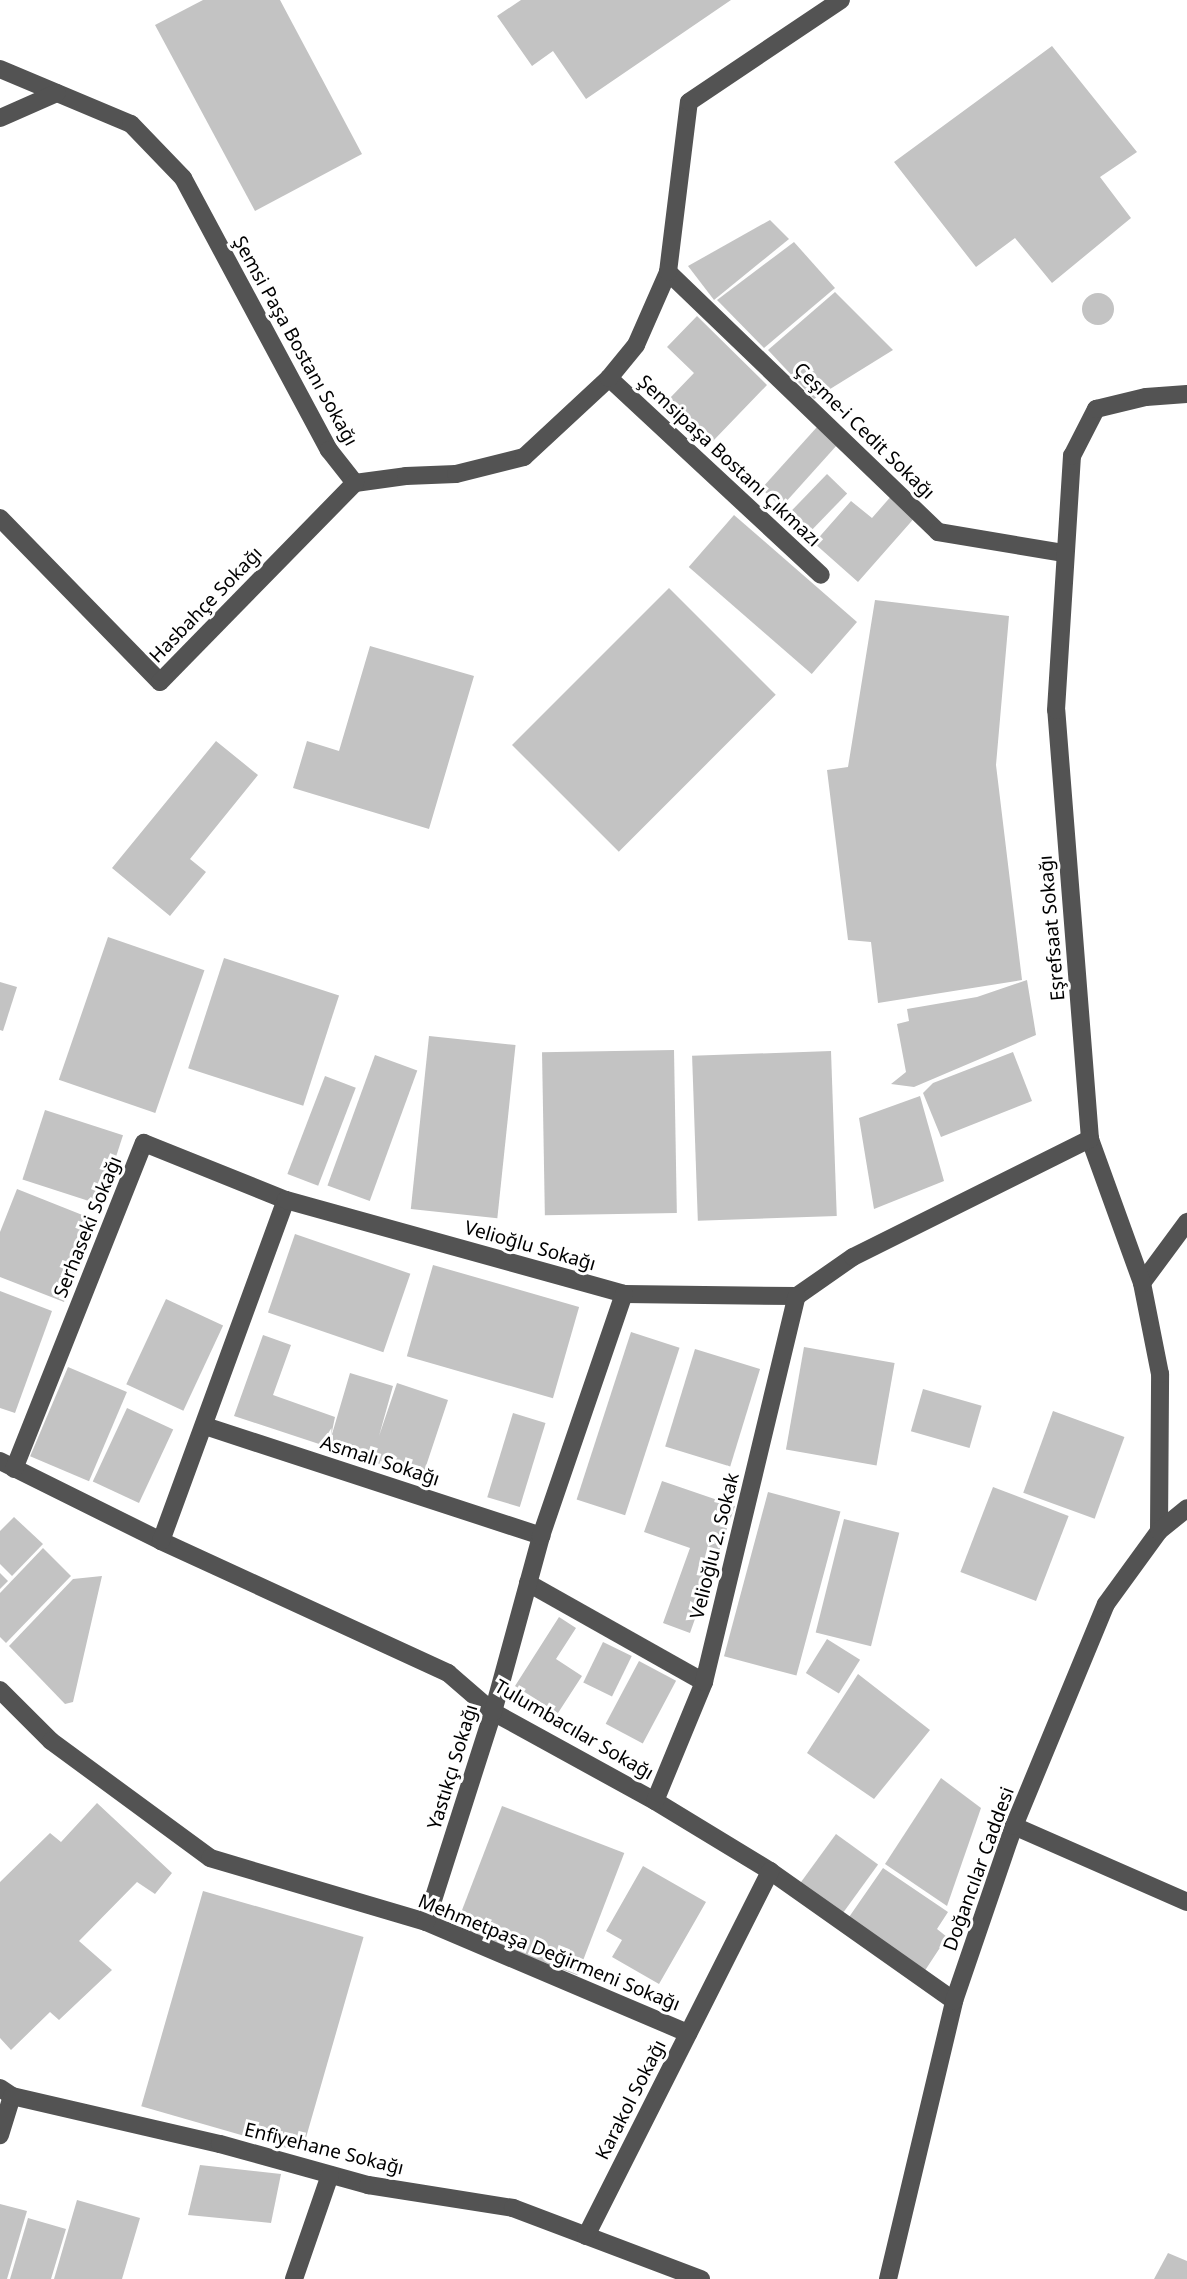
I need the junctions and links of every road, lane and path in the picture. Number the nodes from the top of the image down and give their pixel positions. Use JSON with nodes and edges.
{"nodes":[{"id":1,"x":841,"y":0,"type":"edge"},
{"id":2,"x":0,"y":69,"type":"edge"},
{"id":3,"x":57,"y":93,"type":"junction"},
{"id":4,"x":0,"y":118,"type":"edge"},
{"id":5,"x":668,"y":272,"type":"junction"},
{"id":6,"x":609,"y":378,"type":"junction"},
{"id":7,"x":1187,"y":394,"type":"edge"},
{"id":8,"x":355,"y":483,"type":"junction"},
{"id":9,"x":0,"y":518,"type":"edge"},
{"id":10,"x":1065,"y":553,"type":"junction"},
{"id":11,"x":821,"y":575,"type":"dead end"},
{"id":12,"x":1090,"y":1139,"type":"junction"},
{"id":13,"x":286,"y":1200,"type":"junction"},
{"id":14,"x":1187,"y":1222,"type":"edge"},
{"id":15,"x":1142,"y":1283,"type":"junction"},
{"id":16,"x":624,"y":1294,"type":"junction"},
{"id":17,"x":797,"y":1296,"type":"junction"},
{"id":18,"x":205,"y":1426,"type":"junction"},
{"id":19,"x":7,"y":1465,"type":"edge"},
{"id":20,"x":1187,"y":1508,"type":"edge"},
{"id":21,"x":1159,"y":1531,"type":"junction"},
{"id":22,"x":541,"y":1536,"type":"junction"},
{"id":23,"x":161,"y":1541,"type":"junction"},
{"id":24,"x":528,"y":1583,"type":"junction"},
{"id":25,"x":704,"y":1682,"type":"junction"},
{"id":26,"x":0,"y":1690,"type":"edge"},
{"id":27,"x":493,"y":1712,"type":"junction"},
{"id":28,"x":655,"y":1801,"type":"junction"},
{"id":29,"x":1014,"y":1826,"type":"junction"},
{"id":30,"x":770,"y":1871,"type":"junction"},
{"id":31,"x":1187,"y":1902,"type":"edge"},
{"id":32,"x":426,"y":1922,"type":"junction"},
{"id":33,"x":954,"y":2001,"type":"junction"},
{"id":34,"x":688,"y":2034,"type":"junction"},
{"id":35,"x":6,"y":2092,"type":"edge"},
{"id":36,"x":0,"y":2135,"type":"edge"},
{"id":37,"x":330,"y":2175,"type":"junction"},
{"id":38,"x":586,"y":2236,"type":"junction"},
{"id":39,"x":294,"y":2279,"type":"edge"},
{"id":40,"x":702,"y":2279,"type":"edge"},
{"id":41,"x":888,"y":2279,"type":"edge"}],
"edges":[{"from":1,"to":5,"type":"street"},
{"from":2,"to":3,"type":"street","name":"Şemsi Paşa Bostanı Sokağı"},
{"from":3,"to":4,"type":"street"},
{"from":3,"to":8,"type":"street","name":"Şemsi Paşa Bostanı Sokağı"},
{"from":5,"to":6,"type":"street"},
{"from":5,"to":10,"type":"street","name":"Çeşme-i Cedit Sokağı"},
{"from":6,"to":8,"type":"street"},
{"from":6,"to":11,"type":"street","name":"Şemsipaşa Bostanı Çıkmazı"},
{"from":7,"to":10,"type":"street","name":"Eşrefsaat Sokağı"},
{"from":8,"to":9,"type":"street","name":"Hasbahçe Sokağı"},
{"from":10,"to":12,"type":"street","name":"Eşrefsaat Sokağı"},
{"from":12,"to":15,"type":"street","name":"Eşrefsaat Sokağı"},
{"from":12,"to":17,"type":"street"},
{"from":13,"to":16,"type":"street","name":"Velioğlu Sokağı"},
{"from":13,"to":18,"type":"street"},
{"from":13,"to":19,"type":"street","name":"Serhaseki Sokağı"},
{"from":14,"to":15,"type":"street"},
{"from":15,"to":21,"type":"street","name":"Eşrefsaat Sokağı"},
{"from":16,"to":17,"type":"street","name":"Velioğlu Sokağı"},
{"from":16,"to":22,"type":"street","name":"Yastıkçı Sokağı"},
{"from":17,"to":25,"type":"street","name":"Velioğlu 2. Sokak"},
{"from":18,"to":22,"type":"street","name":"Asmalı Sokağı"},
{"from":18,"to":23,"type":"street"},
{"from":19,"to":23,"type":"street","name":"Tulumbacılar Sokağı"},
{"from":20,"to":21,"type":"street","name":"Doğancılar Caddesi"},
{"from":21,"to":29,"type":"street","name":"Doğancılar Caddesi"},
{"from":22,"to":24,"type":"street","name":"Yastıkçı Sokağı"},
{"from":23,"to":27,"type":"street","name":"Tulumbacılar Sokağı"},
{"from":24,"to":25,"type":"street"},
{"from":24,"to":27,"type":"street","name":"Yastıkçı Sokağı"},
{"from":25,"to":28,"type":"street","name":"Velioğlu 2. Sokak"},
{"from":26,"to":32,"type":"street","name":"Mehmetpaşa Değirmeni Sokağı"},
{"from":27,"to":28,"type":"street","name":"Tulumbacılar Sokağı"},
{"from":27,"to":32,"type":"street","name":"Yastıkçı Sokağı"},
{"from":28,"to":30,"type":"street","name":"Tulumbacılar Sokağı"},
{"from":29,"to":31,"type":"street"},
{"from":29,"to":33,"type":"street","name":"Doğancılar Caddesi"},
{"from":30,"to":33,"type":"street","name":"Tulumbacılar Sokağı"},
{"from":30,"to":34,"type":"street","name":"Karakol Sokağı"},
{"from":32,"to":34,"type":"street","name":"Mehmetpaşa Değirmeni Sokağı"},
{"from":33,"to":41,"type":"street","name":"Doğancılar Caddesi"},
{"from":34,"to":38,"type":"street","name":"Karakol Sokağı"},
{"from":35,"to":36,"type":"street"},
{"from":35,"to":37,"type":"street","name":"Enfiyehane Sokağı"},
{"from":37,"to":38,"type":"street","name":"Enfiyehane Sokağı"},
{"from":37,"to":39,"type":"street"},
{"from":38,"to":40,"type":"street","name":"Enfiyehane Sokağı"}]}
